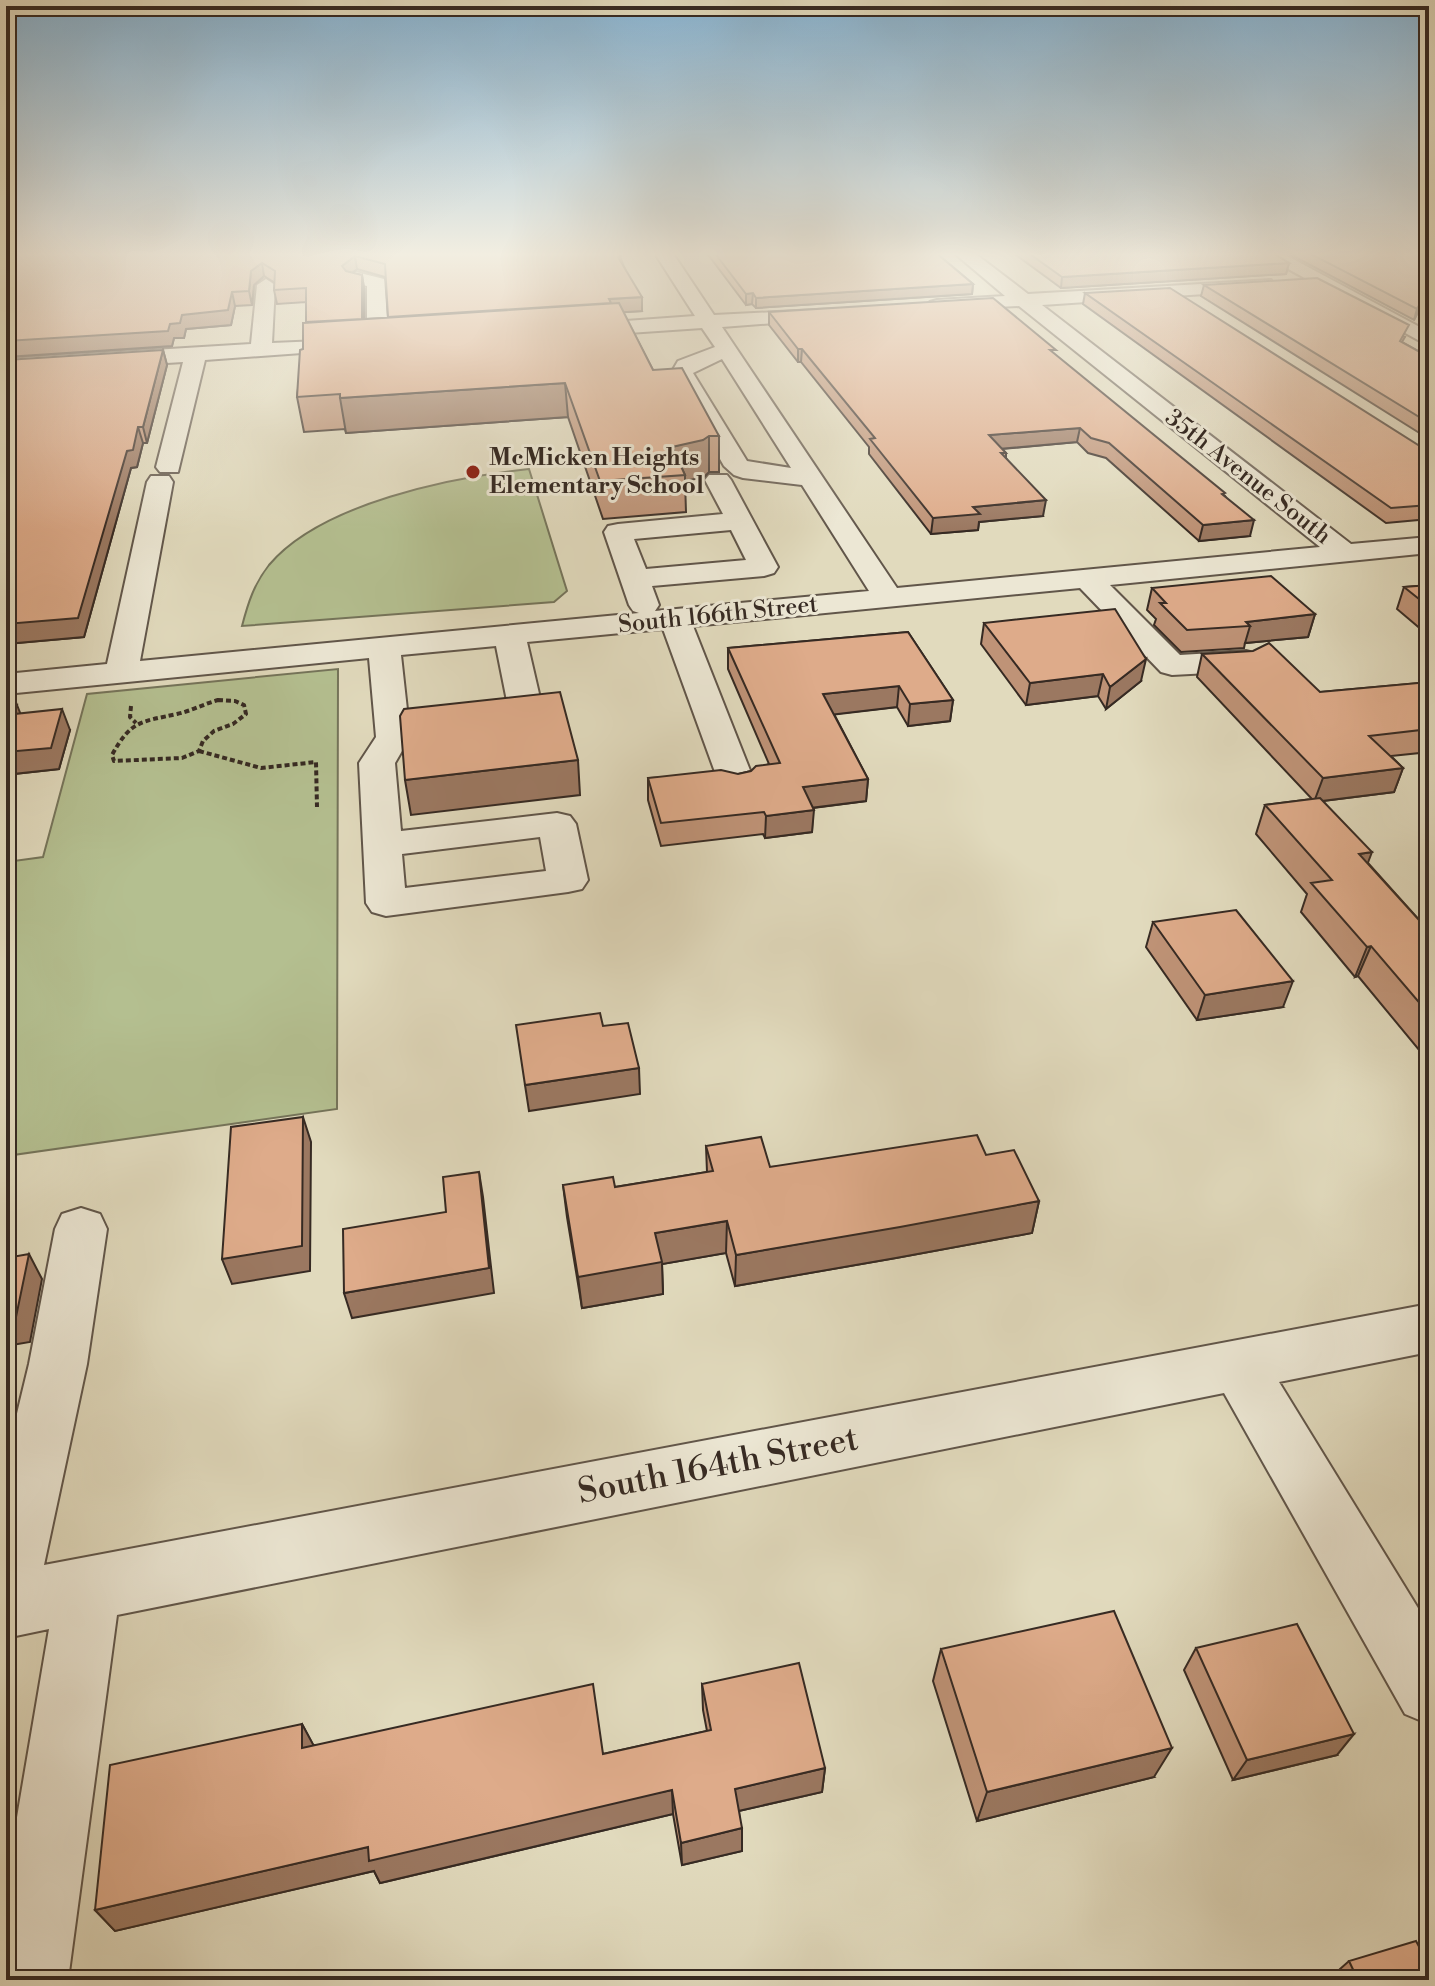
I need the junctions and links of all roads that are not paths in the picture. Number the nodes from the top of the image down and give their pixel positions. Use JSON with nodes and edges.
{"nodes":[{"id":1,"x":261,"y":345,"type":"edge"},
{"id":2,"x":348,"y":345,"type":"edge"},
{"id":3,"x":623,"y":345,"type":"edge"},
{"id":4,"x":723,"y":345,"type":"edge"},
{"id":5,"x":1078,"y":345,"type":"edge"},
{"id":6,"x":727,"y":350,"type":"junction"},
{"id":7,"x":261,"y":351,"type":"junction"},
{"id":8,"x":564,"y":353,"type":"edge"},
{"id":9,"x":195,"y":355,"type":"junction"},
{"id":10,"x":6,"y":366,"type":"edge"},
{"id":11,"x":811,"y":478,"type":"junction"},
{"id":12,"x":718,"y":480,"type":"dead end"},
{"id":13,"x":740,"y":521,"type":"junction"},
{"id":14,"x":1429,"y":545,"type":"edge"},
{"id":15,"x":1345,"y":553,"type":"junction"},
{"id":16,"x":1087,"y":578,"type":"junction"},
{"id":17,"x":635,"y":579,"type":"junction"},
{"id":18,"x":889,"y":598,"type":"junction"},
{"id":19,"x":663,"y":621,"type":"junction"},
{"id":20,"x":510,"y":636,"type":"junction"},
{"id":21,"x":384,"y":649,"type":"junction"},
{"id":22,"x":1246,"y":661,"type":"edge"},
{"id":23,"x":121,"y":673,"type":"junction"},
{"id":24,"x":6,"y":684,"type":"edge"},
{"id":25,"x":526,"y":711,"type":"edge"},
{"id":26,"x":737,"y":783,"type":"edge"},
{"id":27,"x":382,"y":845,"type":"dead end"},
{"id":28,"x":81,"y":1229,"type":"dead end"},
{"id":29,"x":1429,"y":1328,"type":"edge"},
{"id":30,"x":1238,"y":1365,"type":"junction"},
{"id":31,"x":88,"y":1589,"type":"junction"},
{"id":32,"x":6,"y":1592,"type":"edge"},
{"id":33,"x":6,"y":1605,"type":"edge"},
{"id":34,"x":1429,"y":1690,"type":"edge"},
{"id":35,"x":29,"y":1980,"type":"edge"}],
"edges":[{"from":1,"to":7,"type":"street"},
{"from":2,"to":7,"type":"street"},
{"from":3,"to":8,"type":"street"},
{"from":4,"to":6,"type":"street"},
{"from":5,"to":15,"type":"street","name":"35th Avenue South"},
{"from":6,"to":11,"type":"street"},
{"from":6,"to":11,"type":"street"},
{"from":7,"to":9,"type":"street"},
{"from":9,"to":10,"type":"street"},
{"from":9,"to":23,"type":"street"},
{"from":11,"to":18,"type":"street"},
{"from":12,"to":13,"type":"street"},
{"from":13,"to":17,"type":"street"},
{"from":13,"to":17,"type":"street"},
{"from":14,"to":15,"type":"street","name":"South 166th Street"},
{"from":15,"to":16,"type":"street","name":"South 166th Street"},
{"from":16,"to":18,"type":"street","name":"South 166th Street"},
{"from":16,"to":22,"type":"street"},
{"from":17,"to":19,"type":"street"},
{"from":18,"to":19,"type":"street","name":"South 166th Street"},
{"from":19,"to":20,"type":"street","name":"South 166th Street"},
{"from":19,"to":26,"type":"street"},
{"from":20,"to":21,"type":"street","name":"South 166th Street"},
{"from":20,"to":25,"type":"street"},
{"from":21,"to":23,"type":"street","name":"South 166th Street"},
{"from":21,"to":27,"type":"street"},
{"from":23,"to":24,"type":"street","name":"South 166th Street"},
{"from":28,"to":32,"type":"street"},
{"from":29,"to":30,"type":"street","name":"South 164th Street"},
{"from":30,"to":31,"type":"street","name":"South 164th Street"},
{"from":30,"to":34,"type":"street"},
{"from":31,"to":33,"type":"street","name":"South 164th Street"},
{"from":31,"to":35,"type":"street"}]}
